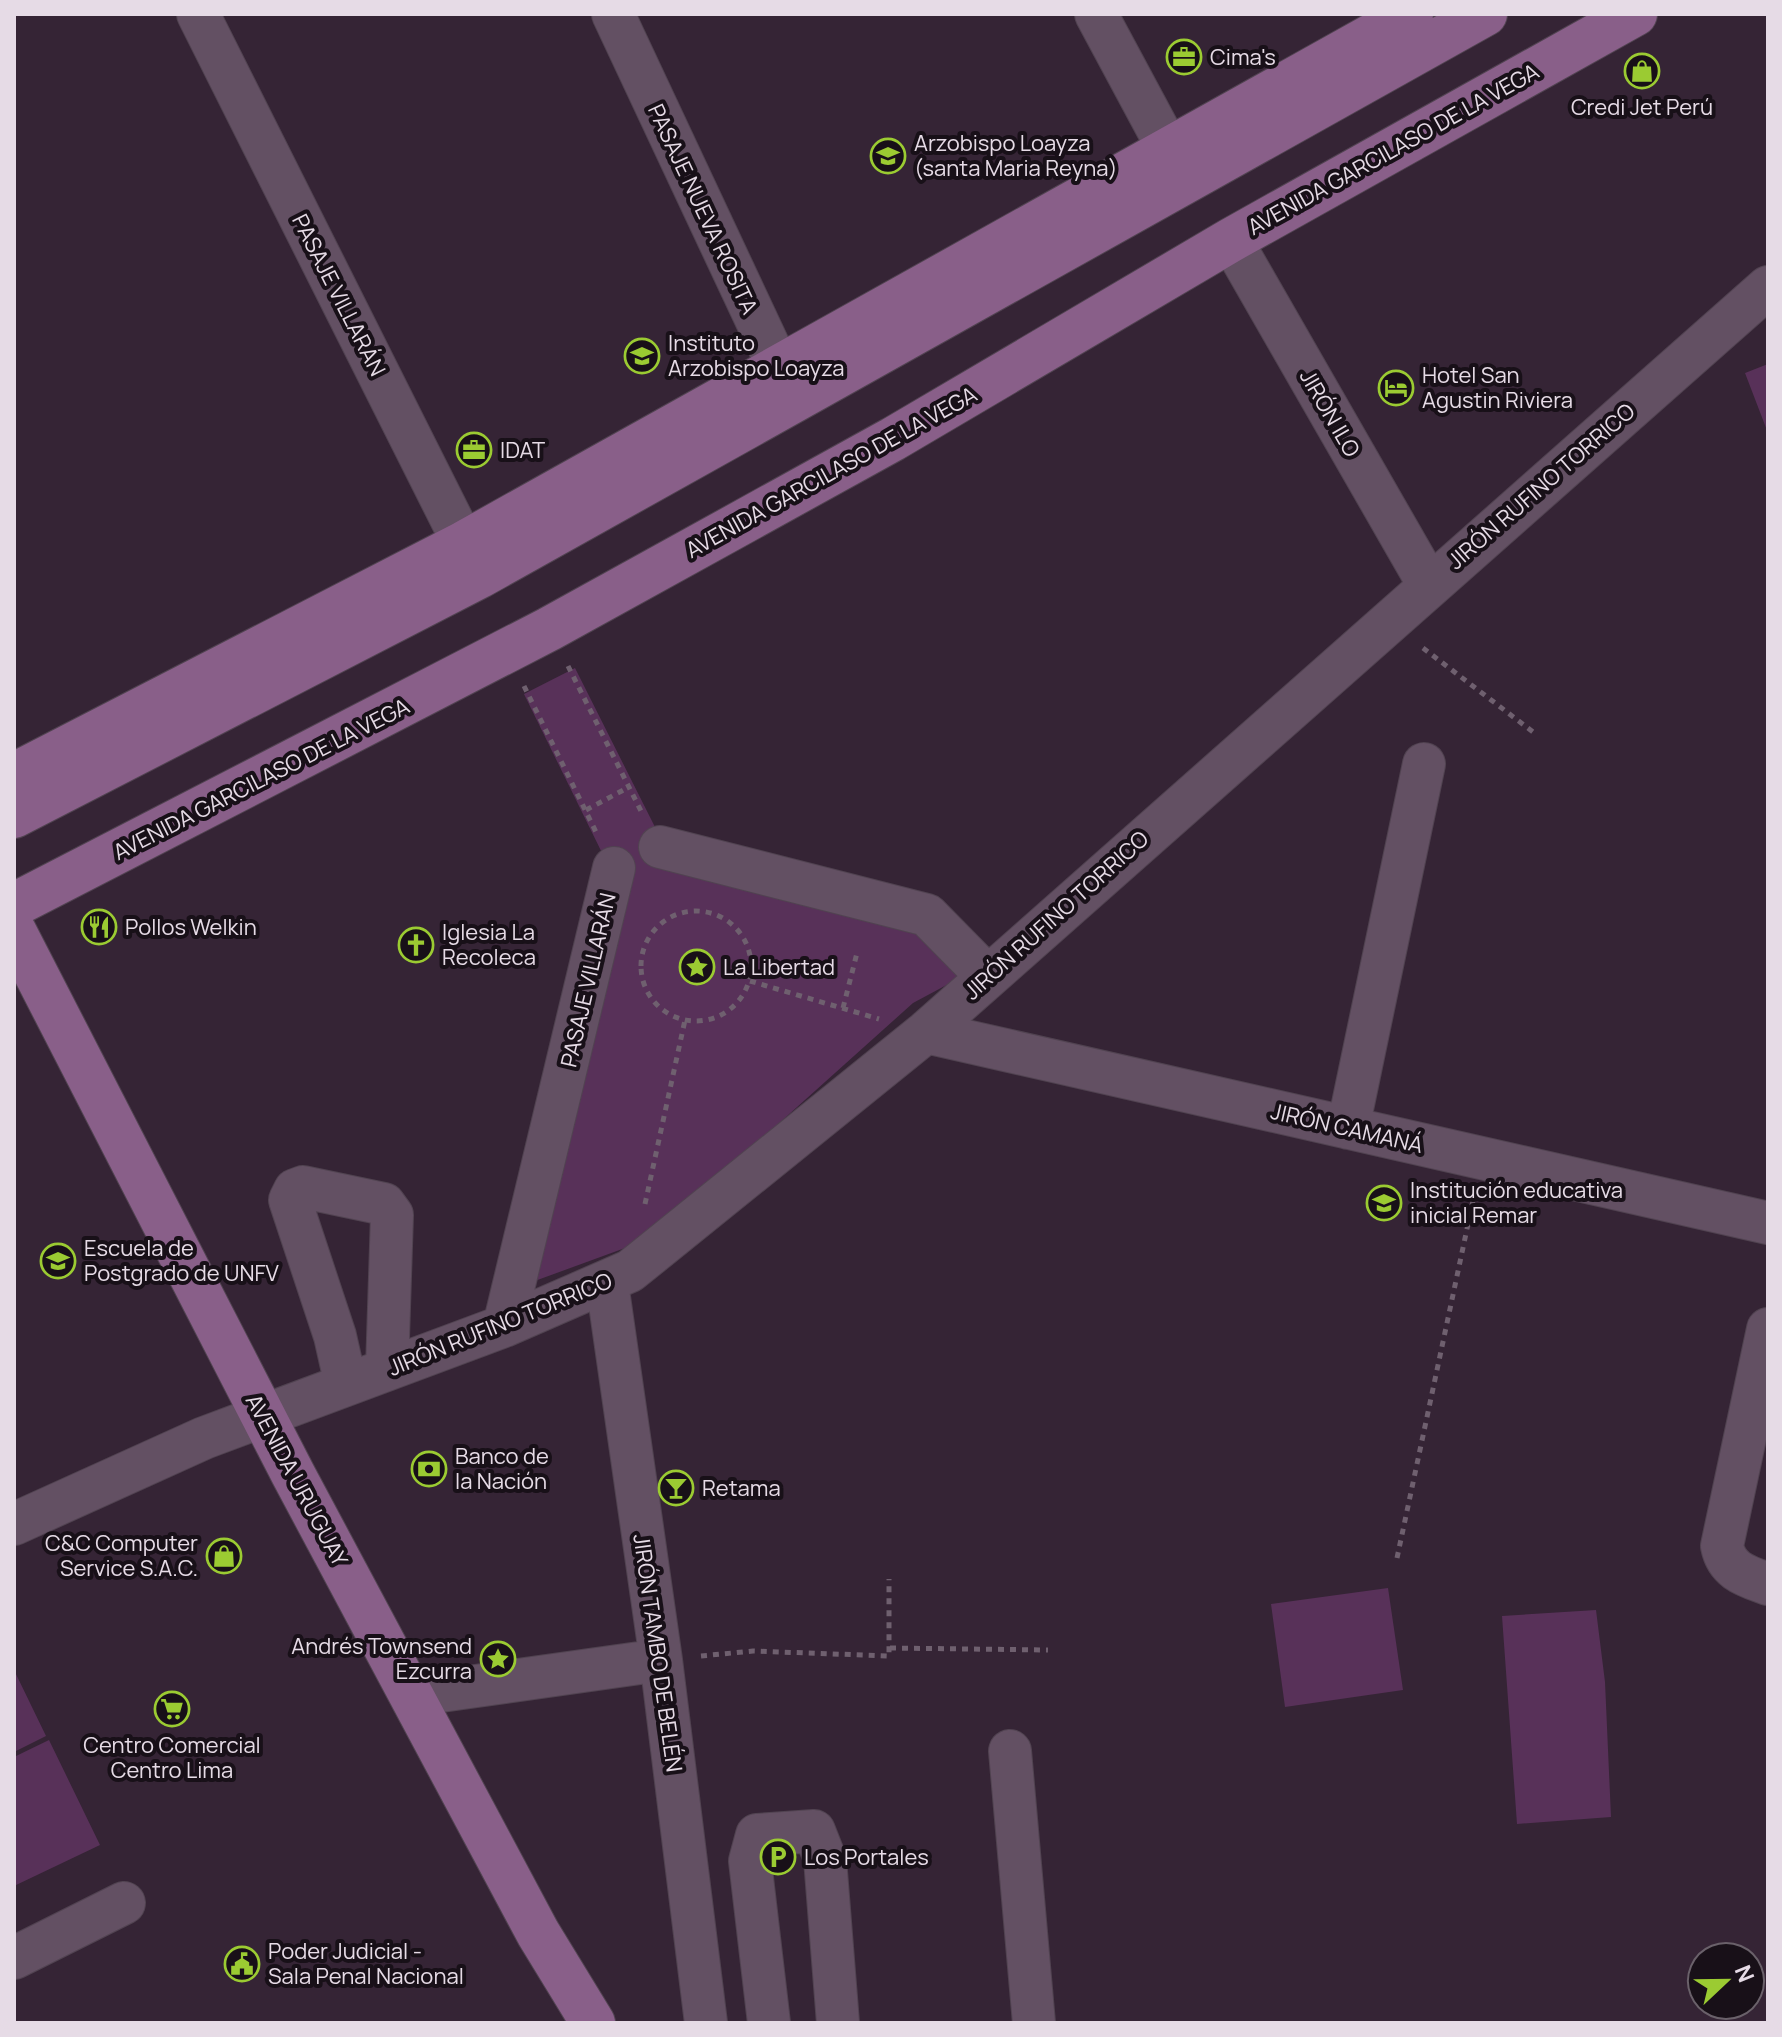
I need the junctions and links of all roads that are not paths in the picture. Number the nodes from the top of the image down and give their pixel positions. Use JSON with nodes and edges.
{"nodes":[{"id":1,"x":198,"y":14,"type":"edge"},
{"id":2,"x":613,"y":14,"type":"edge"},
{"id":3,"x":1096,"y":14,"type":"edge"},
{"id":4,"x":1411,"y":14,"type":"edge"},
{"id":5,"x":1485,"y":14,"type":"edge"},
{"id":6,"x":1635,"y":14,"type":"edge"},
{"id":7,"x":1177,"y":165,"type":"junction"},
{"id":8,"x":1231,"y":240,"type":"junction"},
{"id":9,"x":1768,"y":287,"type":"edge"},
{"id":10,"x":786,"y":386,"type":"junction"},
{"id":11,"x":472,"y":559,"type":"junction"},
{"id":12,"x":1429,"y":585,"type":"junction"},
{"id":13,"x":1424,"y":764,"type":"dead end"},
{"id":14,"x":14,"y":775,"type":"edge"},
{"id":15,"x":14,"y":816,"type":"edge"},
{"id":16,"x":660,"y":847,"type":"road end"},
{"id":17,"x":614,"y":868,"type":"road end"},
{"id":18,"x":14,"y":905,"type":"edge"},
{"id":19,"x":14,"y":931,"type":"edge"},
{"id":20,"x":987,"y":976,"type":"junction"},
{"id":21,"x":926,"y":1032,"type":"junction"},
{"id":22,"x":1348,"y":1128,"type":"junction"},
{"id":23,"x":1768,"y":1223,"type":"edge"},
{"id":24,"x":618,"y":1277,"type":"junction"},
{"id":25,"x":504,"y":1326,"type":"junction"},
{"id":26,"x":1768,"y":1329,"type":"edge"},
{"id":27,"x":387,"y":1369,"type":"junction"},
{"id":28,"x":346,"y":1385,"type":"junction"},
{"id":29,"x":262,"y":1415,"type":"junction"},
{"id":30,"x":14,"y":1524,"type":"edge"},
{"id":31,"x":1768,"y":1584,"type":"edge"},
{"id":32,"x":661,"y":1660,"type":"junction"},
{"id":33,"x":412,"y":1695,"type":"junction"},
{"id":34,"x":1010,"y":1751,"type":"dead end"},
{"id":35,"x":124,"y":1903,"type":"dead end"},
{"id":36,"x":14,"y":1958,"type":"edge"},
{"id":37,"x":593,"y":2023,"type":"edge"},
{"id":38,"x":706,"y":2023,"type":"edge"},
{"id":39,"x":769,"y":2023,"type":"edge"},
{"id":40,"x":838,"y":2023,"type":"edge"},
{"id":41,"x":1034,"y":2023,"type":"edge"}],
"edges":[{"from":1,"to":11,"type":"street","name":"PASAJE VILLARÁN"},
{"from":2,"to":10,"type":"street","name":"PASAJE NUEVA ROSITA"},
{"from":3,"to":7,"type":"street"},
{"from":4,"to":7,"type":"main road"},
{"from":5,"to":7,"type":"main road"},
{"from":6,"to":8,"type":"main road","name":"AVENIDA GARCILASO DE LA VEGA"},
{"from":7,"to":10,"type":"main road"},
{"from":8,"to":12,"type":"street","name":"JIRÓN ILO"},
{"from":8,"to":18,"type":"main road","name":"AVENIDA GARCILASO DE LA VEGA"},
{"from":9,"to":12,"type":"street","name":"JIRÓN RUFINO TORRICO"},
{"from":10,"to":11,"type":"main road"},
{"from":11,"to":14,"type":"main road"},
{"from":11,"to":15,"type":"main road"},
{"from":12,"to":20,"type":"street","name":"JIRÓN RUFINO TORRICO"},
{"from":13,"to":22,"type":"street"},
{"from":16,"to":20,"type":"street"},
{"from":17,"to":25,"type":"street","name":"PASAJE VILLARÁN"},
{"from":19,"to":29,"type":"main road","name":"AVENIDA URUGUAY"},
{"from":20,"to":21,"type":"street","name":"JIRÓN RUFINO TORRICO"},
{"from":21,"to":22,"type":"street","name":"JIRÓN CAMANÁ"},
{"from":21,"to":24,"type":"street","name":"JIRÓN RUFINO TORRICO"},
{"from":22,"to":23,"type":"street","name":"JIRÓN CAMANÁ"},
{"from":24,"to":25,"type":"street","name":"JIRÓN RUFINO TORRICO"},
{"from":24,"to":32,"type":"street","name":"JIRÓN TAMBO DE BELÉN"},
{"from":25,"to":27,"type":"street","name":"JIRÓN RUFINO TORRICO"},
{"from":26,"to":31,"type":"street"},
{"from":27,"to":28,"type":"street","name":"JIRÓN RUFINO TORRICO"},
{"from":27,"to":28,"type":"street"},
{"from":28,"to":29,"type":"street","name":"JIRÓN RUFINO TORRICO"},
{"from":29,"to":30,"type":"street","name":"JIRÓN RUFINO TORRICO"},
{"from":29,"to":33,"type":"main road","name":"AVENIDA URUGUAY"},
{"from":32,"to":33,"type":"street"},
{"from":32,"to":38,"type":"street","name":"JIRÓN TAMBO DE BELÉN"},
{"from":33,"to":37,"type":"main road","name":"AVENIDA URUGUAY"},
{"from":34,"to":41,"type":"street"},
{"from":35,"to":36,"type":"street"},
{"from":39,"to":40,"type":"street"}]}
